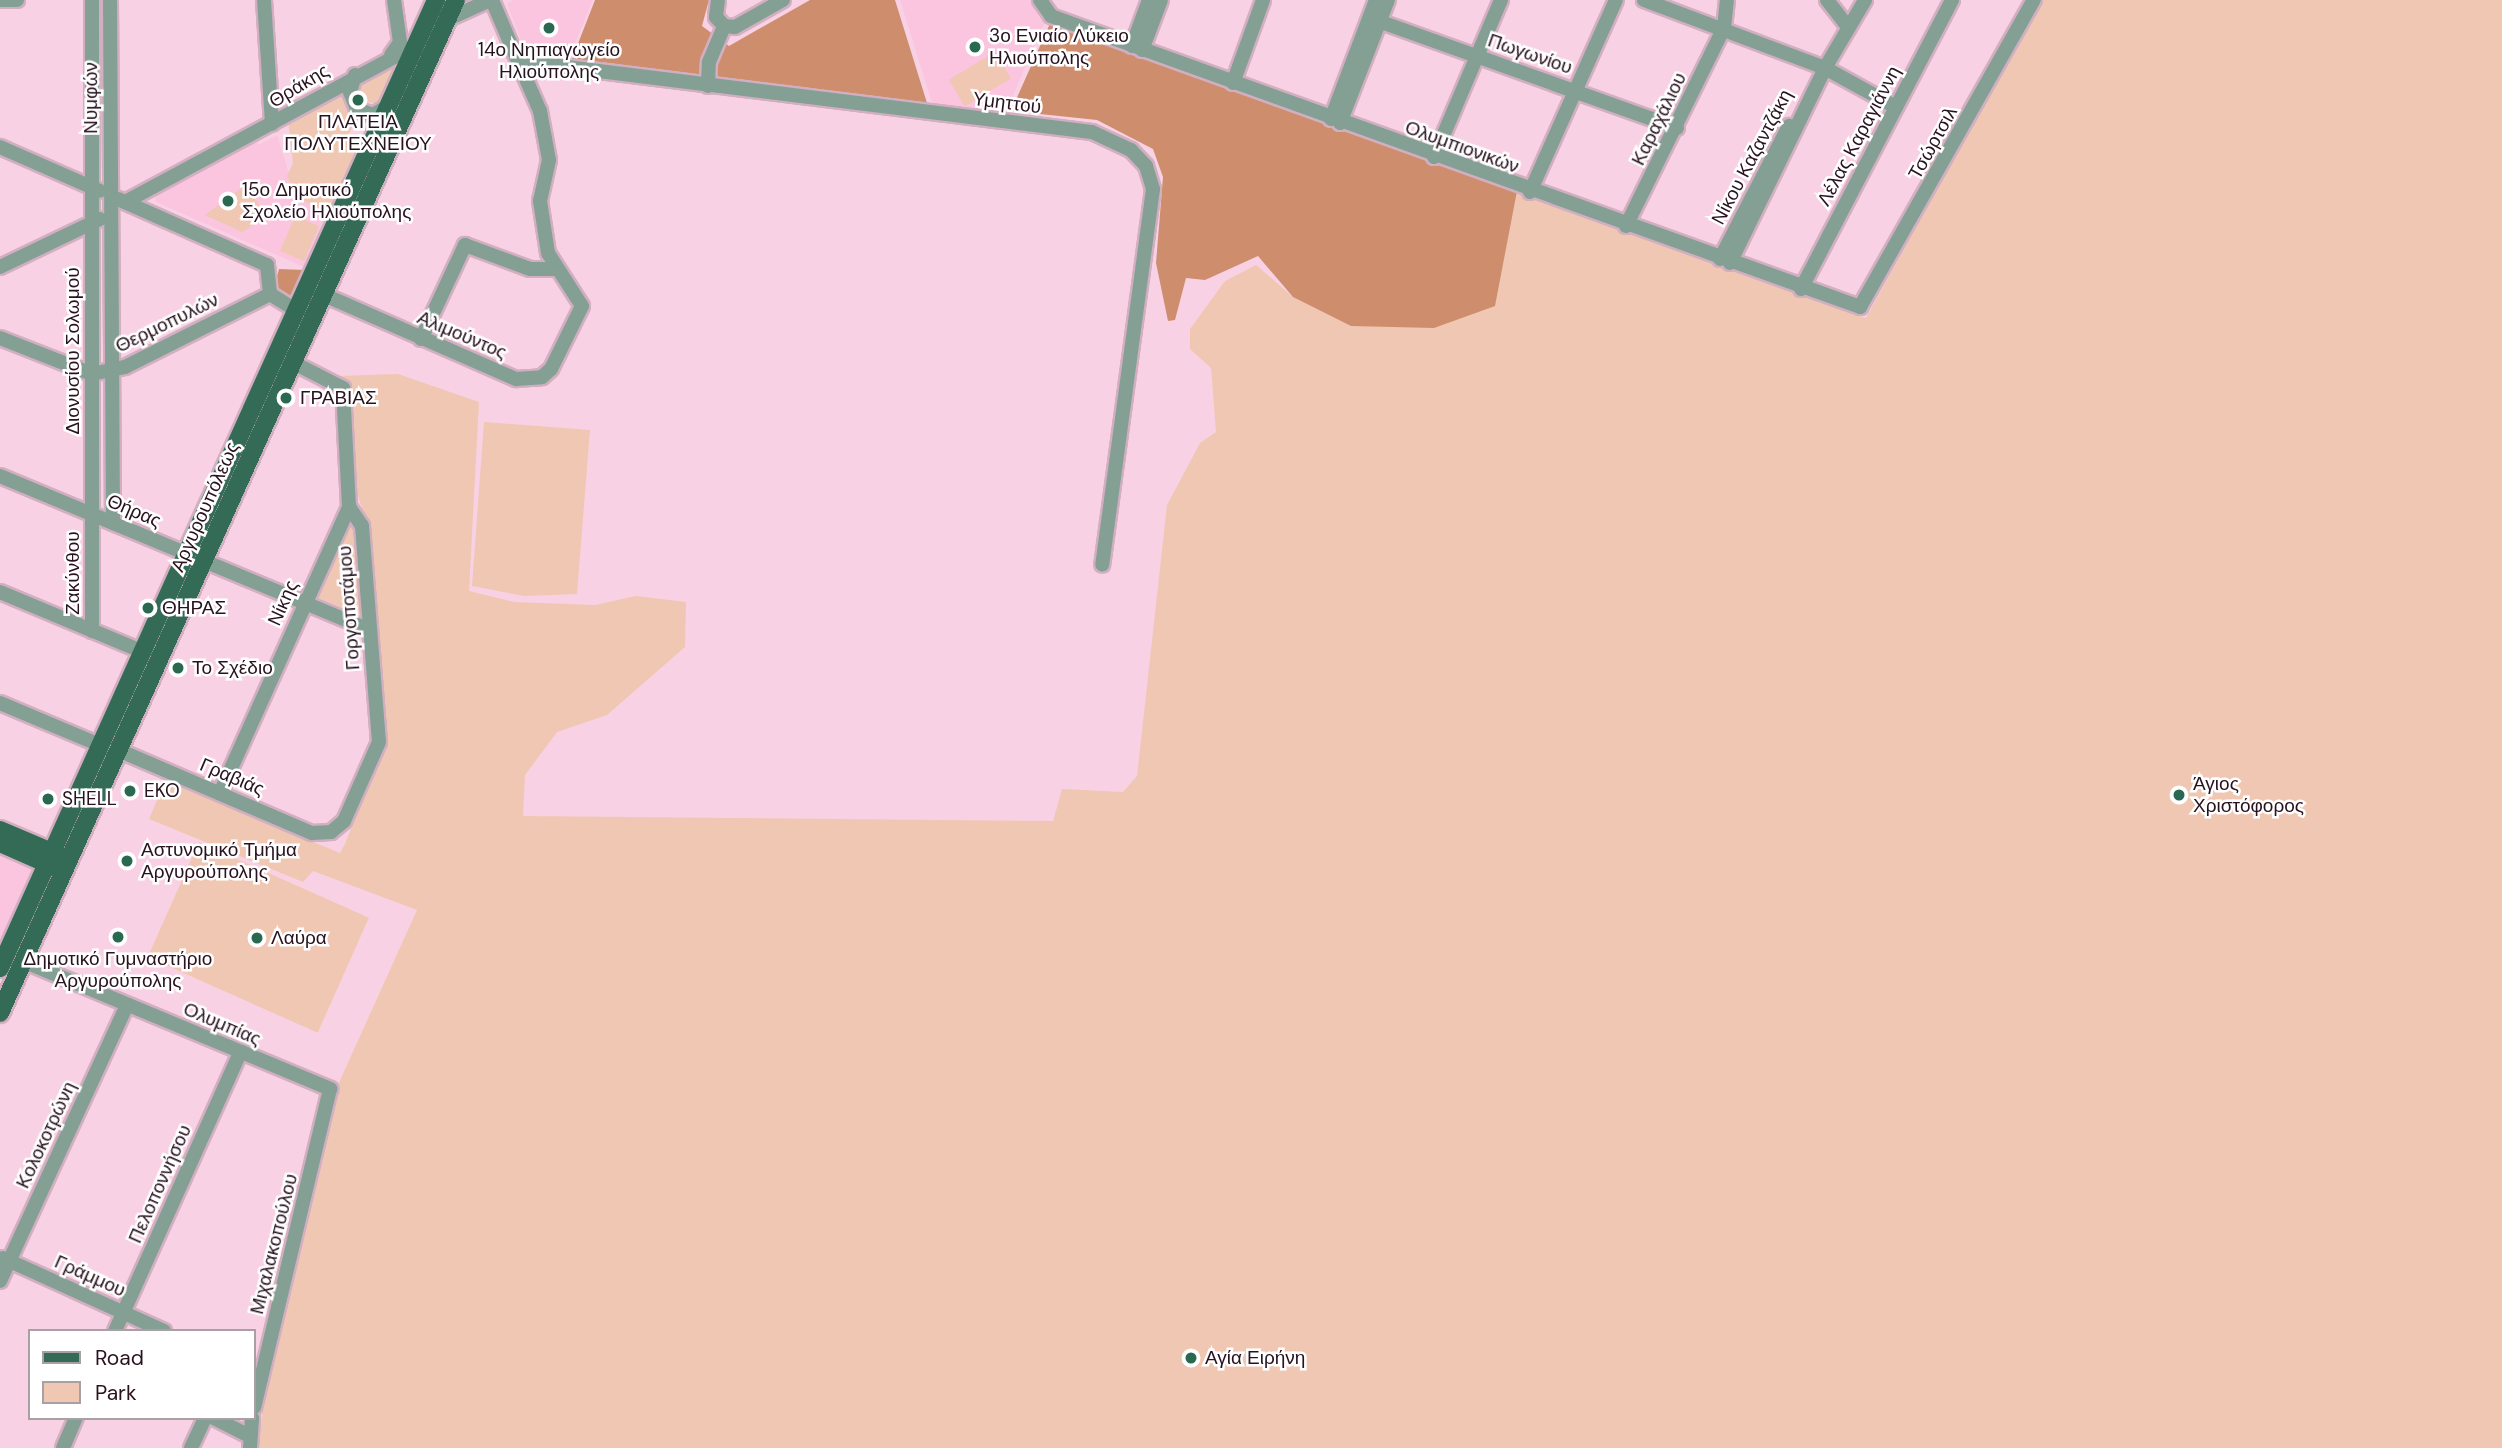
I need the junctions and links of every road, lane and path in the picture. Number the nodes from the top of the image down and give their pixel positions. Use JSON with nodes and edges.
{"nodes":[{"id":1,"x":0,"y":0,"type":"edge"},
{"id":2,"x":17,"y":0,"type":"edge"},
{"id":3,"x":92,"y":0,"type":"edge"},
{"id":4,"x":110,"y":0,"type":"edge"},
{"id":5,"x":264,"y":0,"type":"edge"},
{"id":6,"x":394,"y":0,"type":"edge"},
{"id":7,"x":436,"y":0,"type":"edge"},
{"id":8,"x":456,"y":0,"type":"edge"},
{"id":9,"x":491,"y":0,"type":"edge"},
{"id":10,"x":718,"y":0,"type":"edge"},
{"id":11,"x":783,"y":0,"type":"edge"},
{"id":12,"x":1057,"y":0,"type":"edge"},
{"id":13,"x":1149,"y":0,"type":"edge"},
{"id":14,"x":1161,"y":0,"type":"edge"},
{"id":15,"x":1263,"y":0,"type":"edge"},
{"id":16,"x":1376,"y":0,"type":"edge"},
{"id":17,"x":1388,"y":0,"type":"edge"},
{"id":18,"x":1501,"y":0,"type":"edge"},
{"id":19,"x":1616,"y":0,"type":"edge"},
{"id":20,"x":1644,"y":0,"type":"edge"},
{"id":21,"x":1727,"y":0,"type":"edge"},
{"id":22,"x":1952,"y":0,"type":"edge"},
{"id":23,"x":2034,"y":0,"type":"edge"},
{"id":24,"x":1829,"y":1,"type":"edge"},
{"id":25,"x":1861,"y":2,"type":"edge"},
{"id":26,"x":1046,"y":10,"type":"edge"},
{"id":27,"x":447,"y":18,"type":"junction"},
{"id":28,"x":1374,"y":19,"type":"junction"},
{"id":29,"x":724,"y":26,"type":"junction"},
{"id":30,"x":1847,"y":26,"type":"junction"},
{"id":31,"x":1724,"y":28,"type":"junction"},
{"id":32,"x":400,"y":32,"type":"junction"},
{"id":33,"x":416,"y":46,"type":"junction"},
{"id":34,"x":1137,"y":48,"type":"junction"},
{"id":35,"x":390,"y":56,"type":"junction"},
{"id":36,"x":1478,"y":56,"type":"junction"},
{"id":37,"x":517,"y":61,"type":"junction"},
{"id":38,"x":424,"y":68,"type":"junction"},
{"id":39,"x":1823,"y":72,"type":"junction"},
{"id":40,"x":355,"y":75,"type":"junction"},
{"id":41,"x":1233,"y":83,"type":"junction"},
{"id":42,"x":708,"y":86,"type":"junction"},
{"id":43,"x":1576,"y":91,"type":"junction"},
{"id":44,"x":388,"y":106,"type":"junction"},
{"id":45,"x":1896,"y":107,"type":"junction"},
{"id":46,"x":1335,"y":121,"type":"junction"},
{"id":47,"x":272,"y":124,"type":"junction"},
{"id":48,"x":1677,"y":128,"type":"junction"},
{"id":49,"x":0,"y":147,"type":"edge"},
{"id":50,"x":1434,"y":157,"type":"junction"},
{"id":51,"x":92,"y":188,"type":"junction"},
{"id":52,"x":1530,"y":192,"type":"junction"},
{"id":53,"x":110,"y":196,"type":"junction"},
{"id":54,"x":125,"y":202,"type":"junction"},
{"id":55,"x":111,"y":215,"type":"junction"},
{"id":56,"x":92,"y":222,"type":"junction"},
{"id":57,"x":1626,"y":226,"type":"junction"},
{"id":58,"x":1725,"y":261,"type":"junction"},
{"id":59,"x":0,"y":267,"type":"edge"},
{"id":60,"x":556,"y":269,"type":"junction"},
{"id":61,"x":1801,"y":289,"type":"junction"},
{"id":62,"x":270,"y":294,"type":"junction"},
{"id":63,"x":322,"y":294,"type":"junction"},
{"id":64,"x":1865,"y":304,"type":"joint"},
{"id":65,"x":296,"y":310,"type":"junction"},
{"id":66,"x":0,"y":338,"type":"edge"},
{"id":67,"x":421,"y":339,"type":"junction"},
{"id":68,"x":292,"y":362,"type":"junction"},
{"id":69,"x":112,"y":371,"type":"junction"},
{"id":70,"x":92,"y":374,"type":"junction"},
{"id":71,"x":0,"y":477,"type":"edge"},
{"id":72,"x":349,"y":507,"type":"junction"},
{"id":73,"x":92,"y":514,"type":"junction"},
{"id":74,"x":113,"y":523,"type":"junction"},
{"id":75,"x":186,"y":554,"type":"junction"},
{"id":76,"x":204,"y":561,"type":"junction"},
{"id":77,"x":1102,"y":565,"type":"dead end"},
{"id":78,"x":0,"y":592,"type":"edge"},
{"id":79,"x":304,"y":603,"type":"junction"},
{"id":80,"x":370,"y":629,"type":"junction"},
{"id":81,"x":92,"y":631,"type":"junction"},
{"id":82,"x":141,"y":651,"type":"junction"},
{"id":83,"x":0,"y":703,"type":"edge"},
{"id":84,"x":100,"y":745,"type":"junction"},
{"id":85,"x":118,"y":750,"type":"junction"},
{"id":86,"x":220,"y":793,"type":"junction"},
{"id":87,"x":0,"y":830,"type":"edge"},
{"id":88,"x":331,"y":832,"type":"joint"},
{"id":89,"x":0,"y":843,"type":"edge"},
{"id":90,"x":58,"y":861,"type":"junction"},
{"id":91,"x":4,"y":949,"type":"edge"},
{"id":92,"x":23,"y":961,"type":"junction"},
{"id":93,"x":0,"y":968,"type":"edge"},
{"id":94,"x":127,"y":1005,"type":"junction"},
{"id":95,"x":0,"y":1013,"type":"edge"},
{"id":96,"x":240,"y":1053,"type":"junction"},
{"id":97,"x":330,"y":1089,"type":"joint"},
{"id":98,"x":4,"y":1259,"type":"edge"},
{"id":99,"x":0,"y":1281,"type":"edge"},
{"id":100,"x":124,"y":1312,"type":"junction"},
{"id":101,"x":116,"y":1329,"type":"edge"},
{"id":102,"x":160,"y":1329,"type":"edge"},
{"id":103,"x":257,"y":1372,"type":"edge"},
{"id":104,"x":75,"y":1420,"type":"edge"},
{"id":105,"x":204,"y":1420,"type":"edge"},
{"id":106,"x":217,"y":1420,"type":"edge"},
{"id":107,"x":252,"y":1420,"type":"edge"},
{"id":108,"x":249,"y":1442,"type":"edge"},
{"id":109,"x":63,"y":1448,"type":"edge"},
{"id":110,"x":191,"y":1448,"type":"edge"}],
"edges":[{"from":1,"to":2,"type":"street"},
{"from":3,"to":51,"type":"street","name":"Νυμφών"},
{"from":4,"to":53,"type":"street","name":"Νυμφών"},
{"from":5,"to":47,"type":"street"},
{"from":6,"to":32,"type":"street"},
{"from":7,"to":33,"type":"main road","name":"Αργυρουπόλεως"},
{"from":8,"to":27,"type":"main road","name":"Αργυρουπόλεως"},
{"from":9,"to":27,"type":"street","name":"Θράκης"},
{"from":9,"to":37,"type":"street"},
{"from":10,"to":29,"type":"street"},
{"from":11,"to":29,"type":"street"},
{"from":12,"to":26,"type":"street"},
{"from":13,"to":34,"type":"street"},
{"from":14,"to":34,"type":"street"},
{"from":15,"to":41,"type":"street"},
{"from":16,"to":28,"type":"street"},
{"from":17,"to":28,"type":"street"},
{"from":18,"to":36,"type":"street"},
{"from":19,"to":43,"type":"street"},
{"from":20,"to":31,"type":"street"},
{"from":21,"to":31,"type":"street","name":"Καραχάλιου"},
{"from":22,"to":45,"type":"street","name":"Λέλας Καραγιάννη"},
{"from":23,"to":64,"type":"street","name":"Τσώρτσιλ"},
{"from":24,"to":30,"type":"street"},
{"from":25,"to":30,"type":"street","name":"Νίκου Καζαντζάκη"},
{"from":26,"to":34,"type":"street","name":"Ολυμπιονικών"},
{"from":27,"to":33,"type":"street","name":"Θράκης"},
{"from":27,"to":38,"type":"main road","name":"Αργυρουπόλεως"},
{"from":28,"to":36,"type":"street","name":"Πωγωνίου"},
{"from":28,"to":46,"type":"street"},
{"from":29,"to":42,"type":"street"},
{"from":30,"to":39,"type":"street","name":"Νίκου Καζαντζάκη"},
{"from":31,"to":39,"type":"street"},
{"from":31,"to":48,"type":"street","name":"Καραχάλιου"},
{"from":32,"to":33,"type":"street"},
{"from":32,"to":35,"type":"street"},
{"from":33,"to":35,"type":"street","name":"Θράκης"},
{"from":33,"to":38,"type":"street"},
{"from":33,"to":44,"type":"main road","name":"Αργυρουπόλεως"},
{"from":34,"to":41,"type":"street","name":"Ολυμπιονικών"},
{"from":35,"to":40,"type":"street","name":"Θράκης"},
{"from":36,"to":43,"type":"street","name":"Πωγωνίου"},
{"from":36,"to":50,"type":"street"},
{"from":37,"to":42,"type":"street","name":"Υμηττού"},
{"from":37,"to":60,"type":"street","name":"Αλιμούντος"},
{"from":38,"to":63,"type":"main road","name":"Αργυρουπόλεως"},
{"from":39,"to":45,"type":"street"},
{"from":39,"to":58,"type":"street","name":"Νίκου Καζαντζάκη"},
{"from":40,"to":44,"type":"street"},
{"from":40,"to":47,"type":"street","name":"Θράκης"},
{"from":41,"to":46,"type":"street","name":"Ολυμπιονικών"},
{"from":42,"to":77,"type":"street","name":"Υμηττού"},
{"from":43,"to":48,"type":"street","name":"Πωγωνίου"},
{"from":43,"to":52,"type":"street"},
{"from":44,"to":65,"type":"main road","name":"Αργυρουπόλεως"},
{"from":45,"to":61,"type":"street","name":"Λέλας Καραγιάννη"},
{"from":46,"to":50,"type":"street","name":"Ολυμπιονικών"},
{"from":47,"to":54,"type":"street","name":"Θράκης"},
{"from":48,"to":57,"type":"street","name":"Καραχάλιου"},
{"from":49,"to":51,"type":"street"},
{"from":50,"to":52,"type":"street","name":"Ολυμπιονικών"},
{"from":51,"to":53,"type":"street"},
{"from":51,"to":56,"type":"street","name":"Διονυσίου Σολωμού"},
{"from":52,"to":57,"type":"street","name":"Ολυμπιονικών"},
{"from":53,"to":54,"type":"street"},
{"from":53,"to":55,"type":"street","name":"Διονυσίου Σολωμού"},
{"from":54,"to":62,"type":"street"},
{"from":55,"to":56,"type":"street"},
{"from":55,"to":69,"type":"street","name":"Διονυσίου Σολωμού"},
{"from":56,"to":59,"type":"street"},
{"from":56,"to":70,"type":"street","name":"Διονυσίου Σολωμού"},
{"from":57,"to":58,"type":"street","name":"Ολυμπιονικών"},
{"from":58,"to":61,"type":"street","name":"Ολυμπιονικών"},
{"from":60,"to":67,"type":"street"},
{"from":60,"to":67,"type":"street","name":"Αλιμούντος"},
{"from":61,"to":64,"type":"street","name":"Ολυμπιονικών"},
{"from":62,"to":65,"type":"street"},
{"from":62,"to":69,"type":"street","name":"Θερμοπυλών"},
{"from":63,"to":67,"type":"street","name":"Αλιμούντος"},
{"from":63,"to":68,"type":"main road","name":"Αργυρουπόλεως"},
{"from":65,"to":75,"type":"main road","name":"Αργυρουπόλεως"},
{"from":66,"to":70,"type":"street","name":"Θερμοπυλών"},
{"from":68,"to":72,"type":"street","name":"Γοργοποτάμου"},
{"from":68,"to":76,"type":"main road","name":"Αργυρουπόλεως"},
{"from":69,"to":70,"type":"street","name":"Θερμοπυλών"},
{"from":69,"to":74,"type":"street","name":"Διονυσίου Σολωμού"},
{"from":70,"to":73,"type":"street","name":"Διονυσίου Σολωμού"},
{"from":71,"to":73,"type":"street","name":"Θήρας"},
{"from":72,"to":79,"type":"street","name":"Νίκης"},
{"from":72,"to":80,"type":"street","name":"Γοργοποτάμου"},
{"from":73,"to":74,"type":"street","name":"Θήρας"},
{"from":73,"to":81,"type":"street","name":"Ζακύνθου"},
{"from":74,"to":75,"type":"street","name":"Θήρας"},
{"from":75,"to":76,"type":"street","name":"Θήρας"},
{"from":75,"to":82,"type":"main road","name":"Αργυρουπόλεως"},
{"from":76,"to":79,"type":"street","name":"Θήρας"},
{"from":76,"to":85,"type":"main road","name":"Αργυρουπόλεως"},
{"from":78,"to":81,"type":"street"},
{"from":79,"to":80,"type":"street","name":"Θήρας"},
{"from":79,"to":86,"type":"street","name":"Νίκης"},
{"from":80,"to":88,"type":"street","name":"Γοργοποτάμου"},
{"from":81,"to":82,"type":"street"},
{"from":82,"to":84,"type":"main road","name":"Αργυρουπόλεως"},
{"from":83,"to":84,"type":"street"},
{"from":84,"to":90,"type":"main road","name":"Αργυρουπόλεως"},
{"from":85,"to":86,"type":"street","name":"Γραβιάς"},
{"from":85,"to":90,"type":"main road","name":"Αργυρουπόλεως"},
{"from":86,"to":88,"type":"street","name":"Γραβιάς"},
{"from":87,"to":90,"type":"main road"},
{"from":89,"to":90,"type":"main road"},
{"from":90,"to":91,"type":"main road","name":"Αργυρουπόλεως"},
{"from":90,"to":92,"type":"main road","name":"Αργυρουπόλεως"},
{"from":91,"to":93,"type":"main road","name":"Αργυρουπόλεως"},
{"from":92,"to":94,"type":"street","name":"Ολυμπίας"},
{"from":92,"to":95,"type":"main road","name":"Αργυρουπόλεως"},
{"from":94,"to":96,"type":"street","name":"Ολυμπίας"},
{"from":94,"to":98,"type":"street","name":"Κολοκοτρώνη"},
{"from":96,"to":97,"type":"street","name":"Ολυμπίας"},
{"from":96,"to":100,"type":"street","name":"Πελοποννήσου"},
{"from":97,"to":103,"type":"street","name":"Μιχαλακοπούλου"},
{"from":98,"to":99,"type":"street","name":"Κολοκοτρώνη"},
{"from":98,"to":100,"type":"street","name":"Γράμμου"},
{"from":100,"to":101,"type":"street","name":"Πελοποννήσου"},
{"from":100,"to":102,"type":"street","name":"Γράμμου"},
{"from":104,"to":109,"type":"street"},
{"from":105,"to":110,"type":"street"},
{"from":106,"to":108,"type":"street"},
{"from":107,"to":108,"type":"street"}]}
